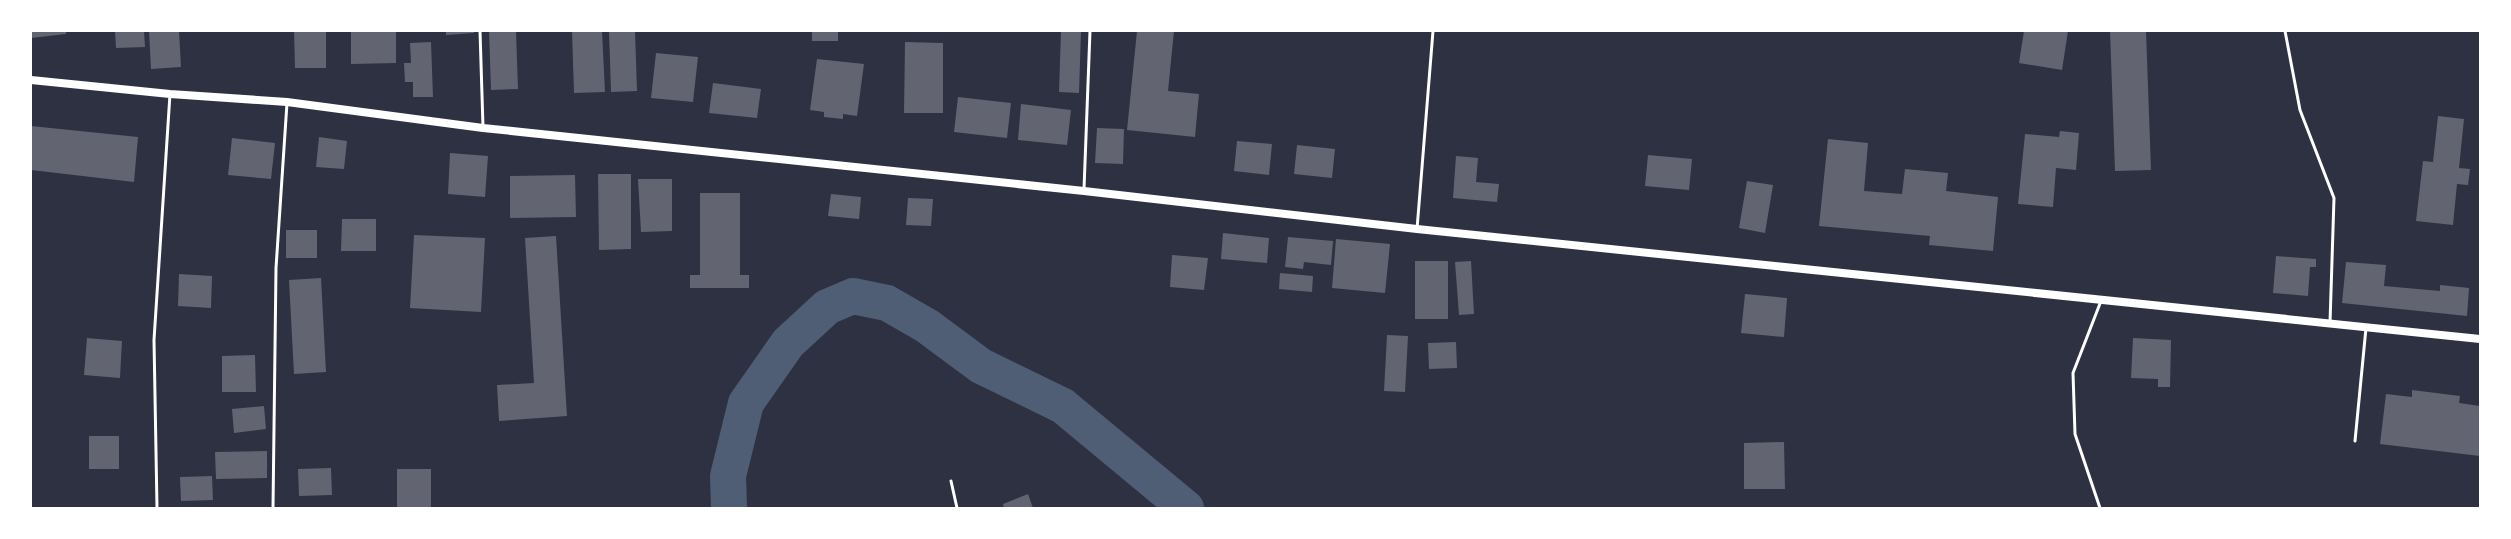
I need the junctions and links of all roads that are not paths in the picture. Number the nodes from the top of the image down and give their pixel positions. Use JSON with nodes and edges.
{"nodes":[{"id":1,"x":480,"y":31,"type":"edge"},
{"id":2,"x":1090,"y":31,"type":"edge"},
{"id":3,"x":1433,"y":31,"type":"edge"},
{"id":4,"x":2285,"y":31,"type":"edge"},
{"id":5,"x":31,"y":80,"type":"edge"},
{"id":6,"x":170,"y":94,"type":"junction"},
{"id":7,"x":287,"y":102,"type":"junction"},
{"id":8,"x":483,"y":128,"type":"junction"},
{"id":9,"x":1084,"y":191,"type":"junction"},
{"id":10,"x":1416,"y":229,"type":"junction"},
{"id":11,"x":2102,"y":301,"type":"junction"},
{"id":12,"x":2330,"y":325,"type":"junction"},
{"id":13,"x":2366,"y":328,"type":"junction"},
{"id":14,"x":2480,"y":339,"type":"edge"},
{"id":15,"x":2355,"y":441,"type":"dead end"},
{"id":16,"x":951,"y":481,"type":"dead end"},
{"id":17,"x":157,"y":508,"type":"edge"},
{"id":18,"x":273,"y":508,"type":"edge"},
{"id":19,"x":957,"y":508,"type":"edge"},
{"id":20,"x":2100,"y":508,"type":"edge"}],
"edges":[{"from":1,"to":8,"type":"lane"},
{"from":2,"to":9,"type":"lane"},
{"from":3,"to":10,"type":"lane"},
{"from":4,"to":12,"type":"lane"},
{"from":5,"to":6,"type":"main road"},
{"from":6,"to":7,"type":"main road"},
{"from":6,"to":17,"type":"lane"},
{"from":7,"to":8,"type":"main road"},
{"from":7,"to":18,"type":"lane"},
{"from":8,"to":9,"type":"main road"},
{"from":9,"to":10,"type":"main road"},
{"from":10,"to":11,"type":"main road"},
{"from":11,"to":12,"type":"main road"},
{"from":11,"to":20,"type":"lane"},
{"from":12,"to":13,"type":"main road"},
{"from":13,"to":14,"type":"main road"},
{"from":13,"to":15,"type":"lane"},
{"from":16,"to":19,"type":"lane"}]}
